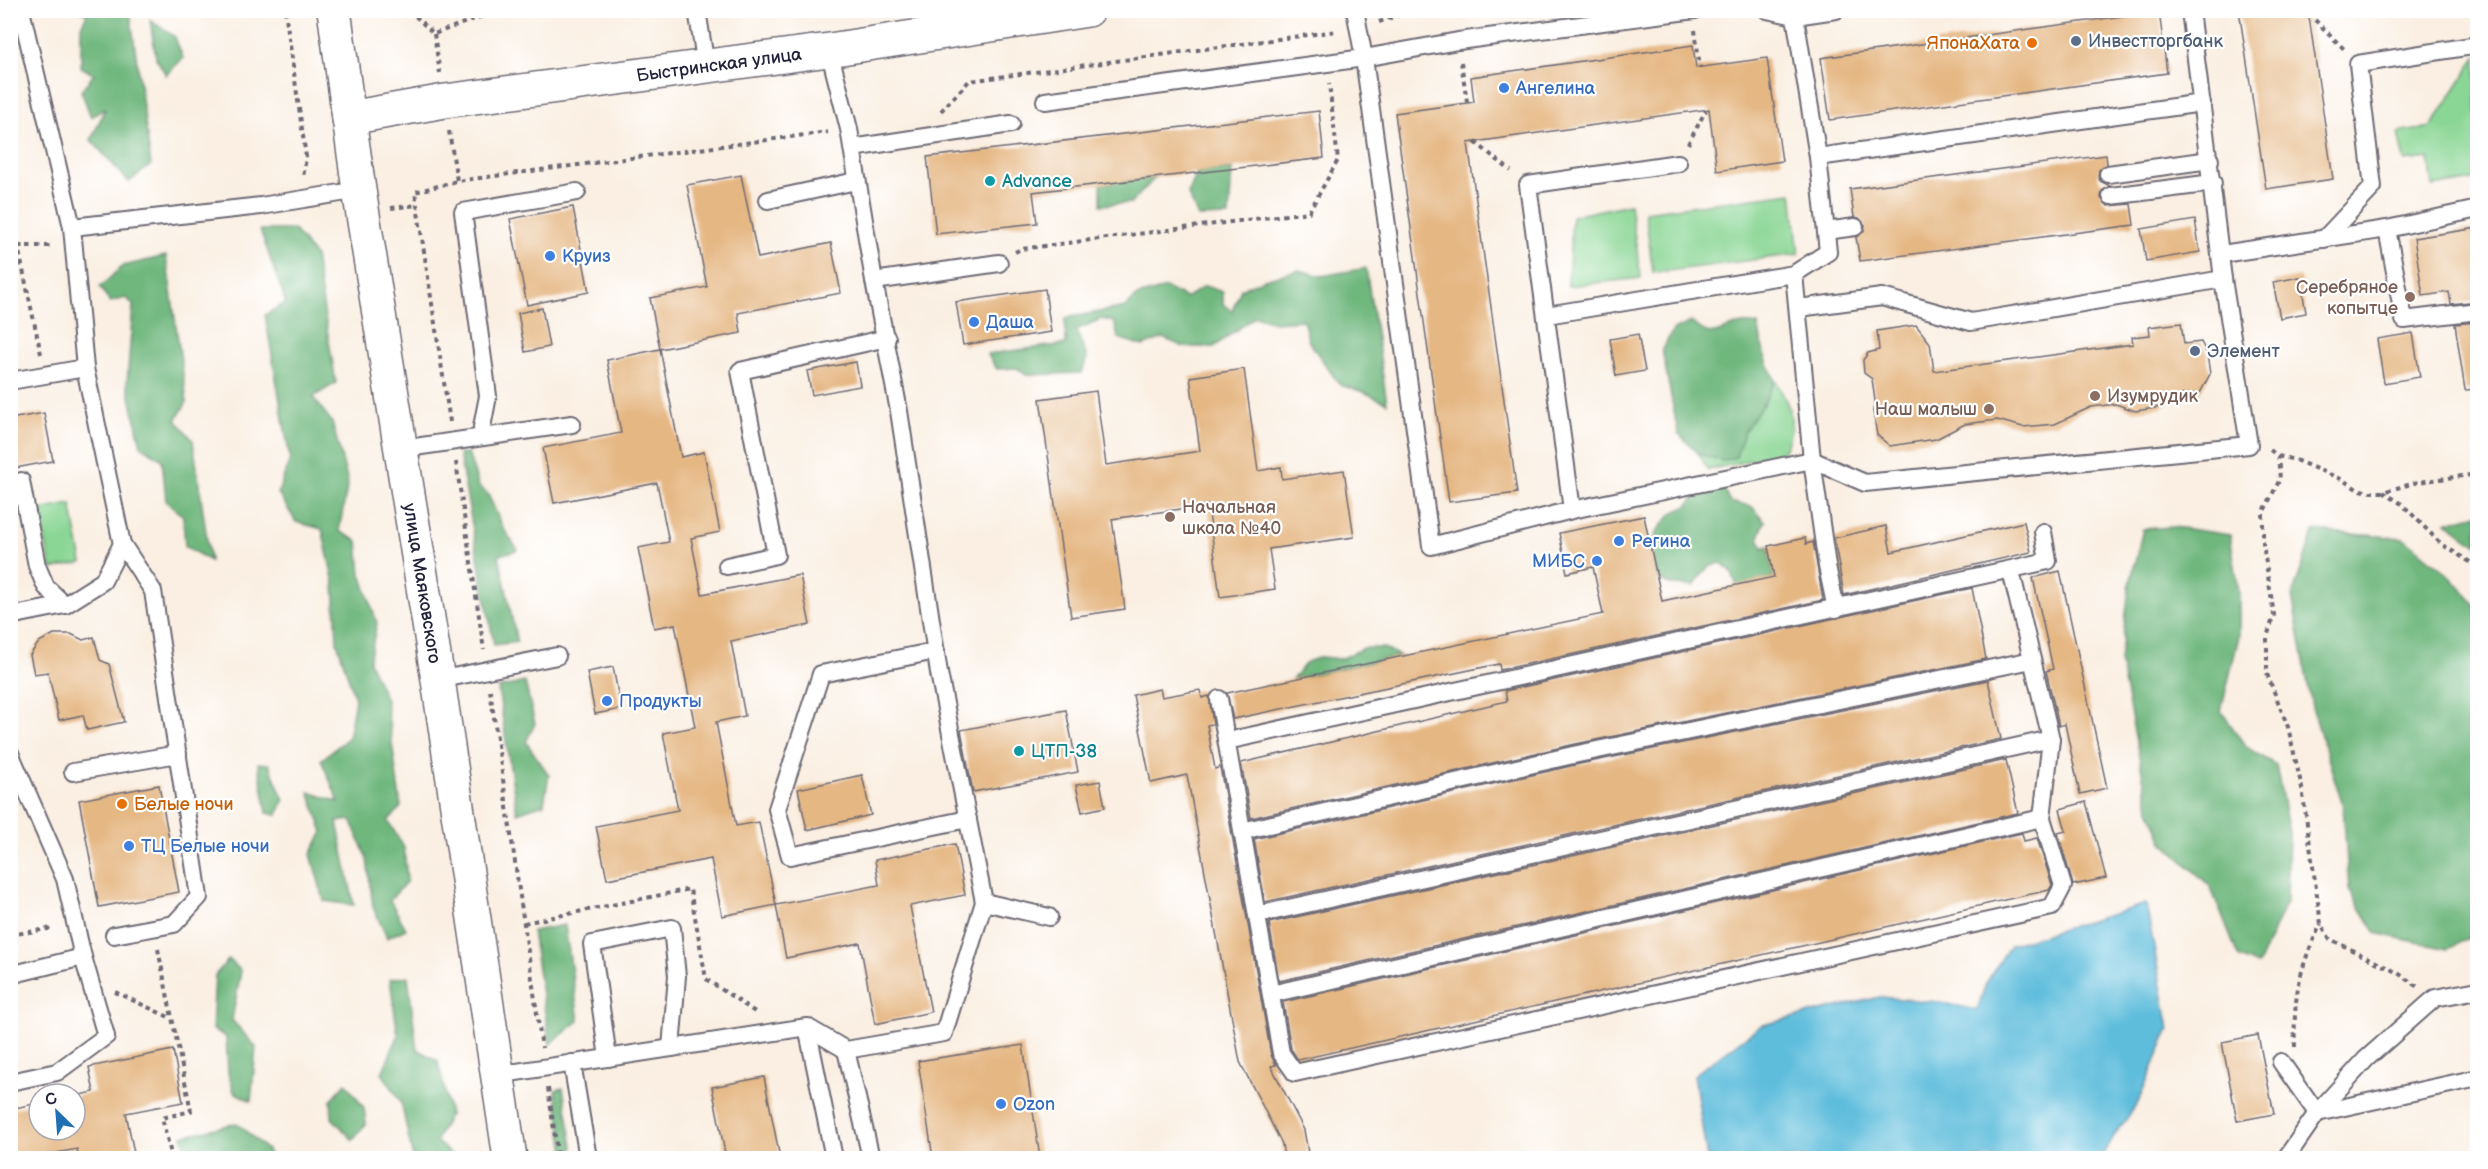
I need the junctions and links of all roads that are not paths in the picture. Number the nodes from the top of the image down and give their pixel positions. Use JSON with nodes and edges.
{"nodes":[{"id":1,"x":21,"y":10,"type":"edge"},
{"id":2,"x":334,"y":10,"type":"edge"},
{"id":3,"x":697,"y":10,"type":"edge"},
{"id":4,"x":1088,"y":10,"type":"edge"},
{"id":5,"x":1354,"y":10,"type":"edge"},
{"id":6,"x":1767,"y":10,"type":"edge"},
{"id":7,"x":1836,"y":10,"type":"edge"},
{"id":8,"x":2190,"y":10,"type":"edge"},
{"id":9,"x":1694,"y":11,"type":"edge"},
{"id":10,"x":1795,"y":16,"type":"junction"},
{"id":11,"x":2478,"y":45,"type":"edge"},
{"id":12,"x":829,"y":50,"type":"junction"},
{"id":13,"x":1364,"y":58,"type":"junction"},
{"id":14,"x":706,"y":66,"type":"junction"},
{"id":15,"x":1045,"y":101,"type":"dead end"},
{"id":16,"x":2202,"y":103,"type":"junction"},
{"id":17,"x":349,"y":118,"type":"junction"},
{"id":18,"x":1011,"y":124,"type":"dead end"},
{"id":19,"x":852,"y":148,"type":"junction"},
{"id":20,"x":1818,"y":157,"type":"junction"},
{"id":21,"x":2210,"y":160,"type":"junction"},
{"id":22,"x":1677,"y":163,"type":"road end"},
{"id":23,"x":2108,"y":174,"type":"dead end"},
{"id":24,"x":856,"y":181,"type":"junction"},
{"id":25,"x":2213,"y":183,"type":"junction"},
{"id":26,"x":359,"y":190,"type":"junction"},
{"id":27,"x":577,"y":192,"type":"dead end"},
{"id":28,"x":2111,"y":196,"type":"dead end"},
{"id":29,"x":768,"y":200,"type":"dead end"},
{"id":30,"x":2478,"y":209,"type":"edge"},
{"id":31,"x":72,"y":227,"type":"junction"},
{"id":32,"x":1855,"y":227,"type":"dead end"},
{"id":33,"x":2387,"y":229,"type":"junction"},
{"id":34,"x":1826,"y":231,"type":"junction"},
{"id":35,"x":2324,"y":239,"type":"junction"},
{"id":36,"x":2222,"y":254,"type":"junction"},
{"id":37,"x":999,"y":263,"type":"road end"},
{"id":38,"x":1794,"y":274,"type":"junction"},
{"id":39,"x":2223,"y":279,"type":"junction"},
{"id":40,"x":874,"y":282,"type":"junction"},
{"id":41,"x":1799,"y":308,"type":"junction"},
{"id":42,"x":2478,"y":311,"type":"edge"},
{"id":43,"x":1547,"y":315,"type":"junction"},
{"id":44,"x":886,"y":338,"type":"junction"},
{"id":45,"x":85,"y":368,"type":"junction"},
{"id":46,"x":10,"y":381,"type":"edge"},
{"id":47,"x":572,"y":424,"type":"dead end"},
{"id":48,"x":483,"y":438,"type":"junction"},
{"id":49,"x":401,"y":450,"type":"junction"},
{"id":50,"x":1812,"y":460,"type":"junction"},
{"id":51,"x":21,"y":481,"type":"dead end"},
{"id":52,"x":1572,"y":510,"type":"junction"},
{"id":53,"x":2043,"y":532,"type":"dead end"},
{"id":54,"x":122,"y":544,"type":"junction"},
{"id":55,"x":727,"y":566,"type":"dead end"},
{"id":56,"x":2011,"y":571,"type":"junction"},
{"id":57,"x":65,"y":605,"type":"junction"},
{"id":58,"x":1836,"y":609,"type":"junction"},
{"id":59,"x":10,"y":616,"type":"edge"},
{"id":60,"x":936,"y":651,"type":"junction"},
{"id":61,"x":557,"y":656,"type":"dead end"},
{"id":62,"x":2032,"y":660,"type":"junction"},
{"id":63,"x":438,"y":681,"type":"junction"},
{"id":64,"x":1219,"y":699,"type":"dead end"},
{"id":65,"x":2051,"y":739,"type":"junction"},
{"id":66,"x":1227,"y":741,"type":"junction"},
{"id":67,"x":10,"y":753,"type":"edge"},
{"id":68,"x":178,"y":754,"type":"junction"},
{"id":69,"x":73,"y":772,"type":"dead end"},
{"id":70,"x":2042,"y":818,"type":"junction"},
{"id":71,"x":968,"y":819,"type":"junction"},
{"id":72,"x":1242,"y":831,"type":"junction"},
{"id":73,"x":984,"y":902,"type":"junction"},
{"id":74,"x":1257,"y":915,"type":"junction"},
{"id":75,"x":1049,"y":917,"type":"dead end"},
{"id":76,"x":114,"y":935,"type":"dead end"},
{"id":77,"x":83,"y":957,"type":"junction"},
{"id":78,"x":10,"y":975,"type":"edge"},
{"id":79,"x":2478,"y":990,"type":"edge"},
{"id":80,"x":1271,"y":994,"type":"junction"},
{"id":81,"x":807,"y":1027,"type":"junction"},
{"id":82,"x":671,"y":1048,"type":"junction"},
{"id":83,"x":846,"y":1050,"type":"junction"},
{"id":84,"x":608,"y":1058,"type":"junction"},
{"id":85,"x":2281,"y":1062,"type":"dead end"},
{"id":86,"x":572,"y":1063,"type":"junction"},
{"id":87,"x":497,"y":1075,"type":"junction"},
{"id":88,"x":2478,"y":1078,"type":"edge"},
{"id":89,"x":10,"y":1082,"type":"edge"},
{"id":90,"x":2317,"y":1113,"type":"junction"},
{"id":91,"x":510,"y":1158,"type":"edge"},
{"id":92,"x":588,"y":1158,"type":"edge"},
{"id":93,"x":834,"y":1158,"type":"edge"},
{"id":94,"x":870,"y":1158,"type":"edge"},
{"id":95,"x":2286,"y":1158,"type":"edge"}],
"edges":[{"from":1,"to":31,"type":"lane"},
{"from":2,"to":17,"type":"main road","name":"улица Маяковского"},
{"from":3,"to":14,"type":"lane"},
{"from":4,"to":12,"type":"main road","name":"Быстринская улица"},
{"from":5,"to":13,"type":"lane"},
{"from":6,"to":10,"type":"lane"},
{"from":7,"to":10,"type":"lane"},
{"from":8,"to":16,"type":"lane"},
{"from":9,"to":13,"type":"lane"},
{"from":10,"to":20,"type":"lane"},
{"from":11,"to":35,"type":"lane"},
{"from":12,"to":14,"type":"main road","name":"Быстринская улица"},
{"from":12,"to":19,"type":"lane"},
{"from":13,"to":15,"type":"lane"},
{"from":13,"to":52,"type":"lane"},
{"from":14,"to":17,"type":"main road","name":"Быстринская улица"},
{"from":16,"to":20,"type":"lane"},
{"from":16,"to":21,"type":"lane"},
{"from":17,"to":26,"type":"main road","name":"улица Маяковского"},
{"from":18,"to":19,"type":"lane"},
{"from":19,"to":24,"type":"lane"},
{"from":20,"to":34,"type":"lane"},
{"from":21,"to":23,"type":"lane"},
{"from":21,"to":25,"type":"lane"},
{"from":22,"to":43,"type":"lane"},
{"from":24,"to":29,"type":"lane"},
{"from":24,"to":40,"type":"lane"},
{"from":25,"to":28,"type":"lane"},
{"from":25,"to":36,"type":"lane"},
{"from":26,"to":31,"type":"lane"},
{"from":26,"to":49,"type":"main road","name":"улица Маяковского"},
{"from":27,"to":48,"type":"lane"},
{"from":30,"to":33,"type":"lane"},
{"from":31,"to":45,"type":"lane"},
{"from":32,"to":34,"type":"lane"},
{"from":33,"to":35,"type":"lane"},
{"from":33,"to":42,"type":"lane"},
{"from":34,"to":38,"type":"lane"},
{"from":35,"to":36,"type":"lane"},
{"from":36,"to":39,"type":"lane"},
{"from":37,"to":40,"type":"lane"},
{"from":38,"to":41,"type":"lane"},
{"from":38,"to":43,"type":"lane"},
{"from":39,"to":41,"type":"lane"},
{"from":39,"to":50,"type":"lane"},
{"from":40,"to":44,"type":"lane"},
{"from":41,"to":50,"type":"lane"},
{"from":43,"to":52,"type":"lane"},
{"from":44,"to":55,"type":"lane"},
{"from":44,"to":60,"type":"lane"},
{"from":45,"to":46,"type":"lane"},
{"from":45,"to":54,"type":"lane"},
{"from":47,"to":48,"type":"lane"},
{"from":48,"to":49,"type":"lane"},
{"from":49,"to":63,"type":"main road","name":"улица Маяковского"},
{"from":50,"to":52,"type":"lane"},
{"from":50,"to":58,"type":"lane"},
{"from":51,"to":57,"type":"lane"},
{"from":53,"to":56,"type":"lane"},
{"from":54,"to":57,"type":"lane"},
{"from":54,"to":68,"type":"lane"},
{"from":56,"to":58,"type":"lane"},
{"from":56,"to":62,"type":"lane"},
{"from":57,"to":59,"type":"lane"},
{"from":58,"to":66,"type":"lane"},
{"from":60,"to":71,"type":"lane"},
{"from":60,"to":71,"type":"lane"},
{"from":61,"to":63,"type":"lane"},
{"from":62,"to":65,"type":"lane"},
{"from":62,"to":72,"type":"lane"},
{"from":63,"to":87,"type":"main road","name":"улица Маяковского"},
{"from":64,"to":66,"type":"lane"},
{"from":65,"to":70,"type":"lane"},
{"from":65,"to":74,"type":"lane"},
{"from":66,"to":72,"type":"lane"},
{"from":67,"to":77,"type":"lane"},
{"from":68,"to":69,"type":"lane"},
{"from":68,"to":76,"type":"lane"},
{"from":70,"to":80,"type":"lane"},
{"from":70,"to":80,"type":"lane"},
{"from":71,"to":73,"type":"lane"},
{"from":72,"to":74,"type":"lane"},
{"from":73,"to":75,"type":"lane"},
{"from":73,"to":83,"type":"lane"},
{"from":74,"to":80,"type":"lane"},
{"from":77,"to":78,"type":"lane"},
{"from":77,"to":89,"type":"lane"},
{"from":79,"to":90,"type":"lane"},
{"from":81,"to":82,"type":"lane"},
{"from":81,"to":83,"type":"lane"},
{"from":81,"to":93,"type":"lane"},
{"from":82,"to":84,"type":"lane"},
{"from":82,"to":84,"type":"lane"},
{"from":83,"to":94,"type":"lane"},
{"from":84,"to":86,"type":"lane"},
{"from":85,"to":90,"type":"lane"},
{"from":86,"to":87,"type":"lane"},
{"from":86,"to":92,"type":"lane"},
{"from":87,"to":91,"type":"main road","name":"улица Маяковского"},
{"from":88,"to":90,"type":"lane"},
{"from":90,"to":95,"type":"lane"}]}
